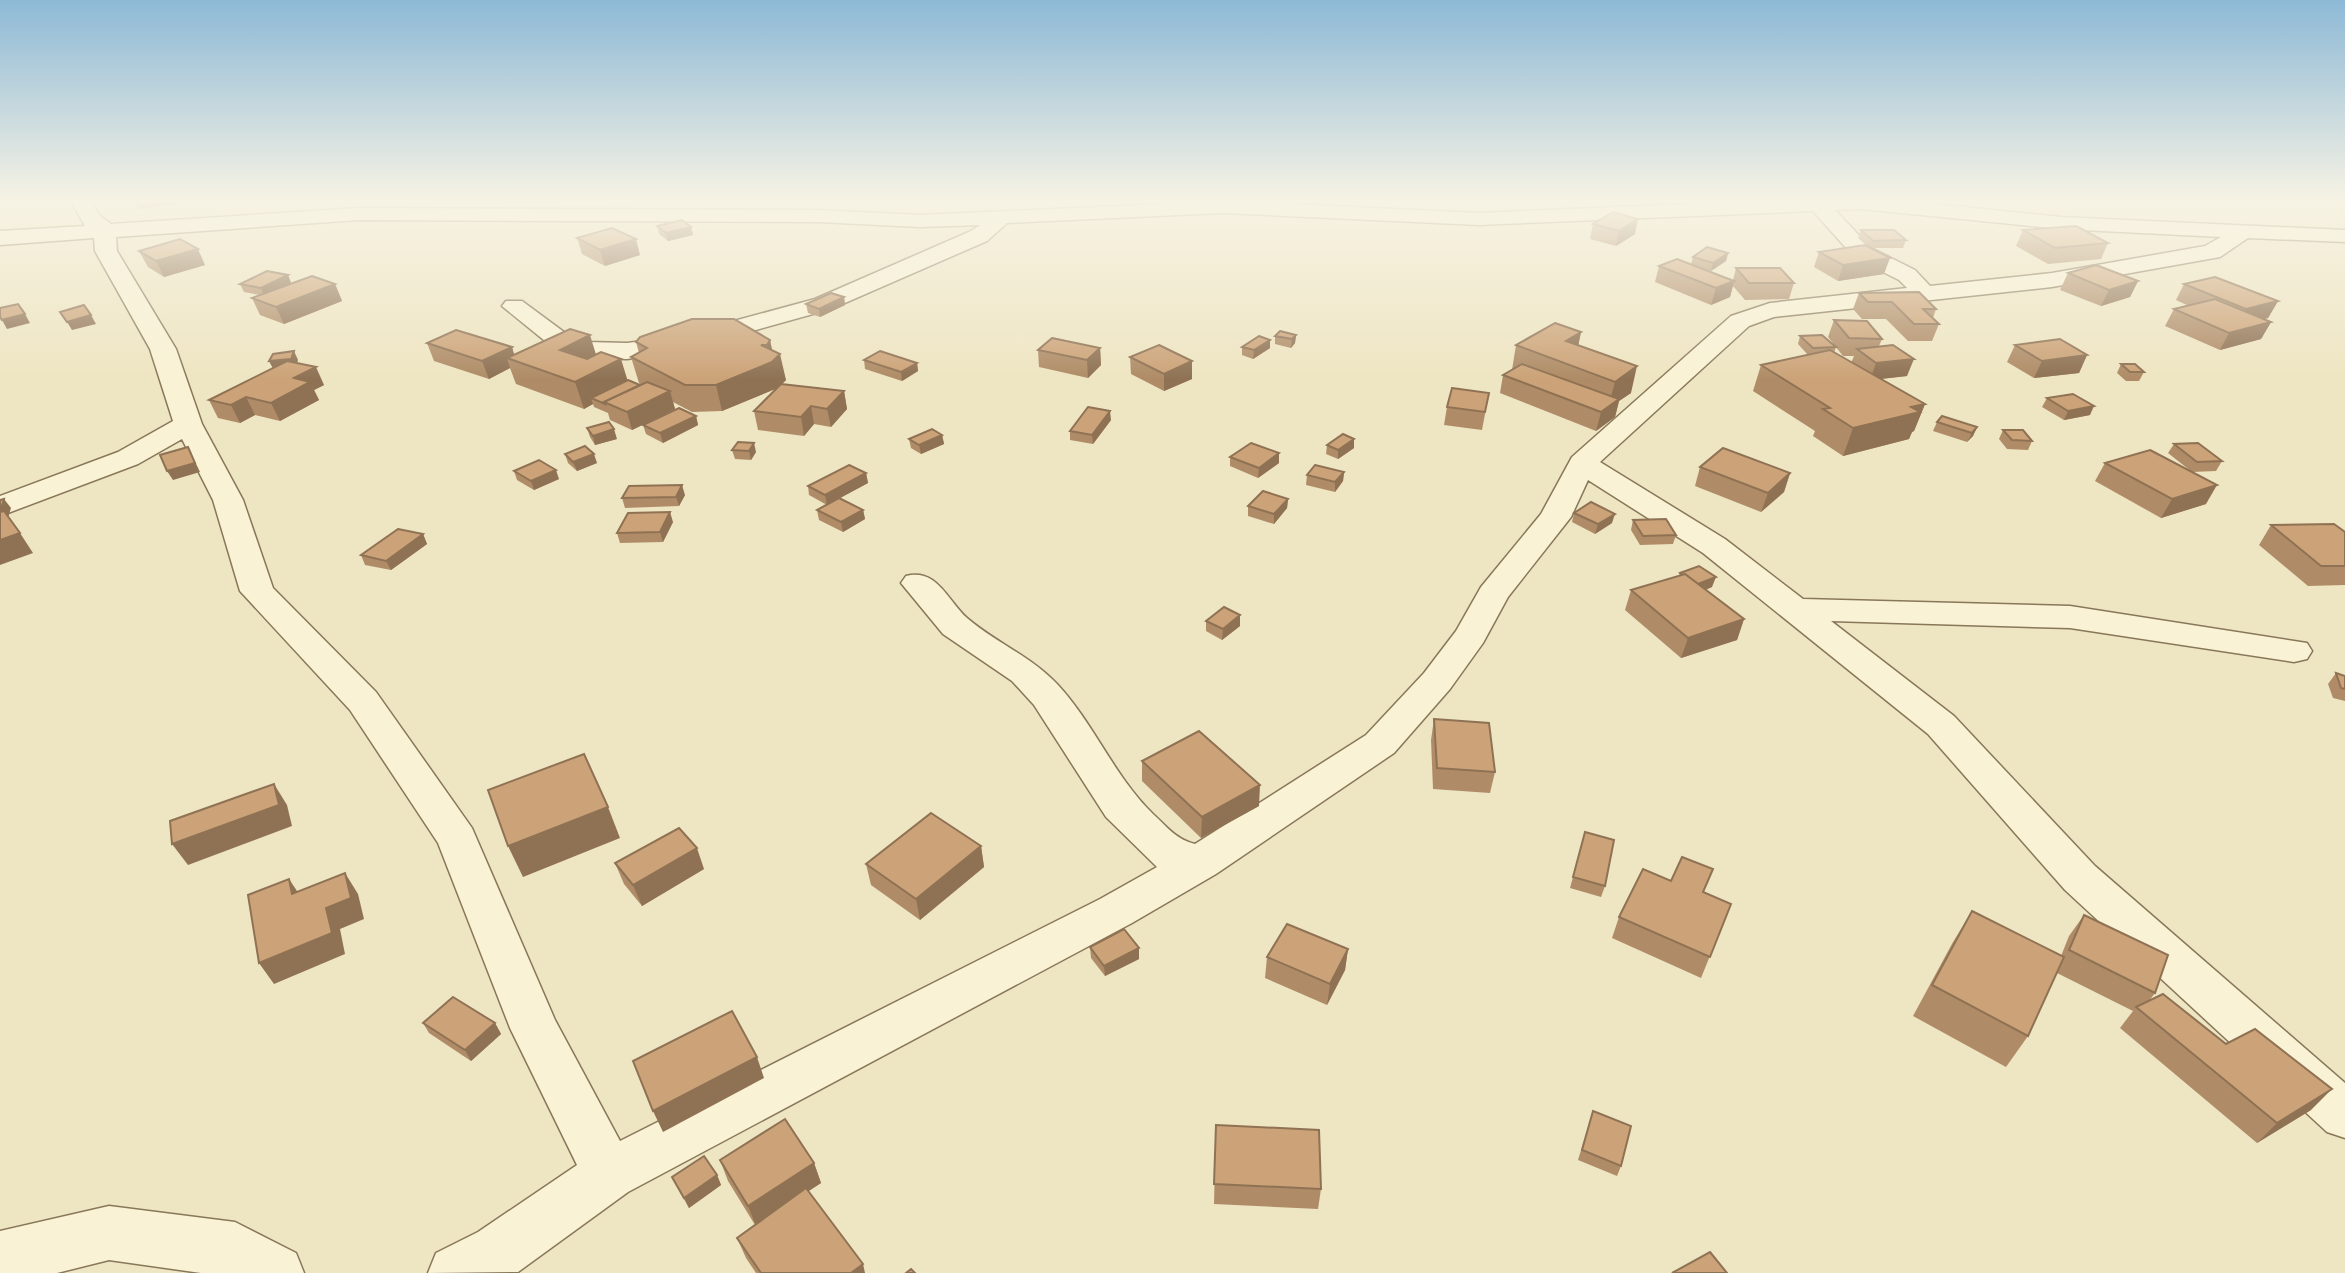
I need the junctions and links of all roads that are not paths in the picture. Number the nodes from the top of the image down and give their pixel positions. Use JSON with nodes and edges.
{"nodes":[{"id":1,"x":111,"y":260,"type":"edge"},
{"id":2,"x":923,"y":260,"type":"edge"},
{"id":3,"x":1878,"y":260,"type":"edge"},
{"id":4,"x":2168,"y":260,"type":"edge"},
{"id":5,"x":1922,"y":292,"type":"junction"},
{"id":6,"x":514,"y":306,"type":"dead end"},
{"id":7,"x":188,"y":424,"type":"junction"},
{"id":8,"x":1582,"y":463,"type":"junction"},
{"id":9,"x":0,"y":507,"type":"edge"},
{"id":10,"x":918,"y":583,"type":"dead end"},
{"id":11,"x":1792,"y":608,"type":"junction"},
{"id":12,"x":2294,"y":651,"type":"dead end"},
{"id":13,"x":1201,"y":862,"type":"junction"},
{"id":14,"x":2345,"y":1115,"type":"edge"},
{"id":15,"x":609,"y":1174,"type":"junction"},
{"id":16,"x":0,"y":1259,"type":"edge"},
{"id":17,"x":276,"y":1273,"type":"edge"},
{"id":18,"x":456,"y":1273,"type":"edge"}],
"edges":[{"from":1,"to":7,"type":"street"},
{"from":2,"to":6,"type":"street"},
{"from":3,"to":5,"type":"street"},
{"from":4,"to":5,"type":"street"},
{"from":5,"to":8,"type":"street"},
{"from":7,"to":9,"type":"street"},
{"from":7,"to":15,"type":"street"},
{"from":8,"to":11,"type":"street"},
{"from":8,"to":13,"type":"street"},
{"from":10,"to":13,"type":"street"},
{"from":11,"to":12,"type":"street"},
{"from":11,"to":14,"type":"street"},
{"from":13,"to":15,"type":"street"},
{"from":15,"to":18,"type":"street"},
{"from":16,"to":17,"type":"street"}]}
